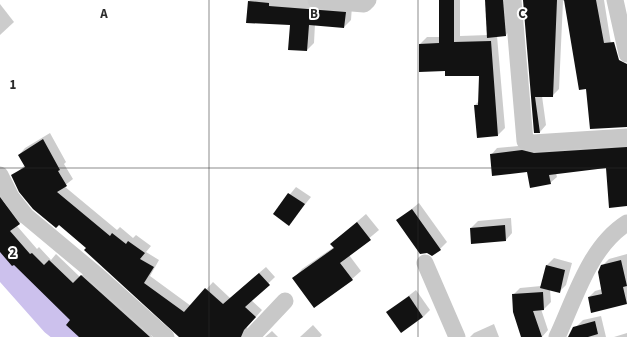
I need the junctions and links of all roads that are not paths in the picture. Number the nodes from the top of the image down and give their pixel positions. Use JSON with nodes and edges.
{"nodes":[{"id":1,"x":316,"y":0,"type":"edge"},
{"id":2,"x":368,"y":0,"type":"edge"},
{"id":3,"x":513,"y":0,"type":"edge"},
{"id":4,"x":615,"y":0,"type":"edge"},
{"id":5,"x":627,"y":54,"type":"edge"},
{"id":6,"x":627,"y":137,"type":"edge"},
{"id":7,"x":0,"y":175,"type":"edge"},
{"id":8,"x":627,"y":223,"type":"edge"},
{"id":9,"x":425,"y":263,"type":"dead end"},
{"id":10,"x":285,"y":301,"type":"dead end"},
{"id":11,"x":166,"y":337,"type":"edge"},
{"id":12,"x":251,"y":337,"type":"edge"},
{"id":13,"x":458,"y":337,"type":"edge"},
{"id":14,"x":557,"y":337,"type":"edge"}],
"edges":[{"from":1,"to":2,"type":"street"},
{"from":3,"to":6,"type":"street"},
{"from":4,"to":5,"type":"street"},
{"from":7,"to":11,"type":"street"},
{"from":8,"to":14,"type":"street"},
{"from":9,"to":13,"type":"street"},
{"from":10,"to":12,"type":"street"}]}
